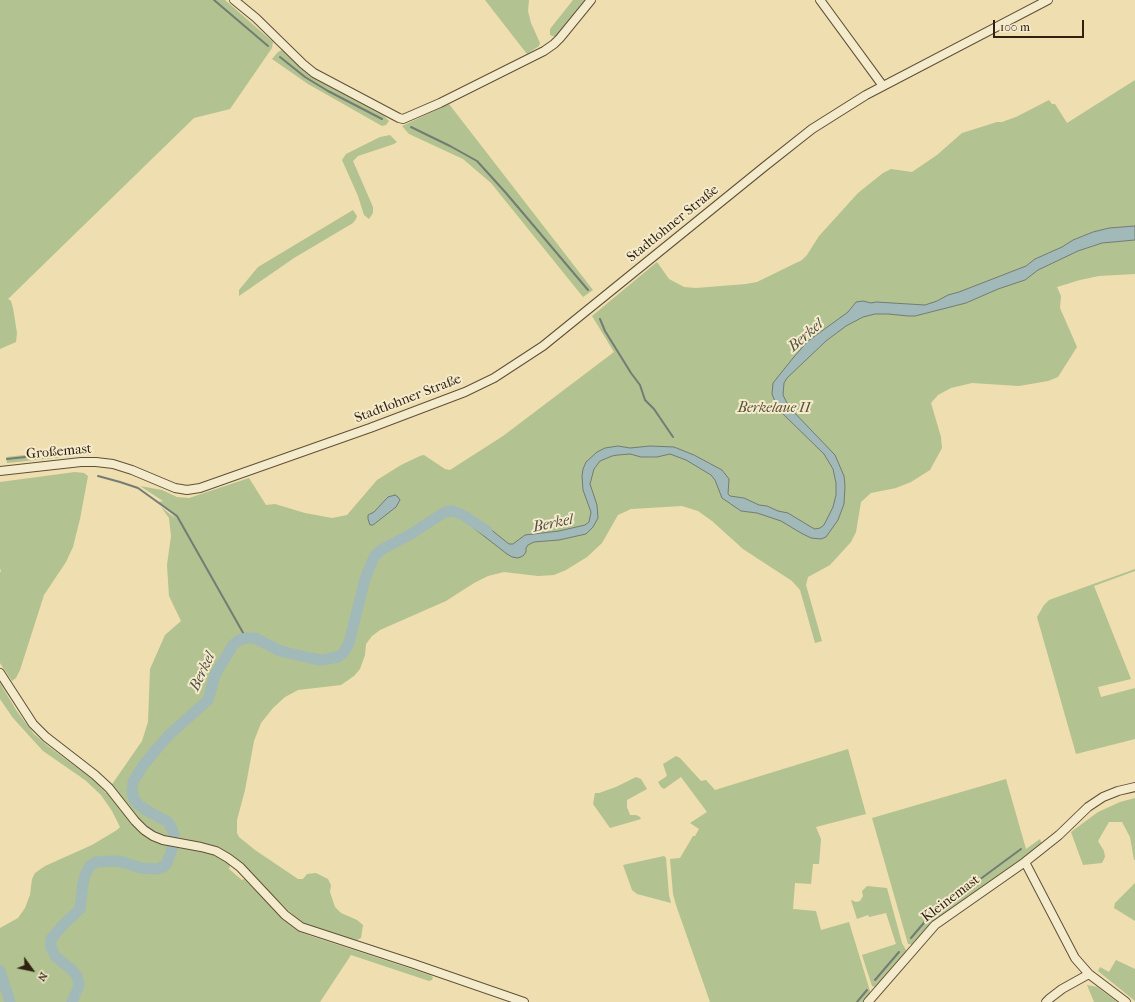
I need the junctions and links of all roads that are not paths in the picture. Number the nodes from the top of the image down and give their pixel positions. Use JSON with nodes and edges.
{"nodes":[{"id":1,"x":234,"y":0,"type":"edge"},
{"id":2,"x":591,"y":0,"type":"edge"},
{"id":3,"x":820,"y":0,"type":"edge"},
{"id":4,"x":1048,"y":0,"type":"edge"},
{"id":5,"x":883,"y":86,"type":"junction"},
{"id":6,"x":0,"y":471,"type":"edge"},
{"id":7,"x":187,"y":490,"type":"joint"},
{"id":8,"x":0,"y":673,"type":"edge"},
{"id":9,"x":1135,"y":787,"type":"edge"},
{"id":10,"x":1025,"y":862,"type":"junction"},
{"id":11,"x":1089,"y":974,"type":"junction"},
{"id":12,"x":524,"y":1002,"type":"edge"},
{"id":13,"x":868,"y":1002,"type":"edge"},
{"id":14,"x":1046,"y":1002,"type":"edge"},
{"id":15,"x":1126,"y":1002,"type":"edge"}],
"edges":[{"from":1,"to":2,"type":"street"},
{"from":3,"to":5,"type":"street"},
{"from":4,"to":5,"type":"street","name":"Stadtlohner Straße"},
{"from":5,"to":7,"type":"street","name":"Stadtlohner Straße"},
{"from":6,"to":7,"type":"street","name":"Großemast"},
{"from":8,"to":12,"type":"street"},
{"from":9,"to":10,"type":"street","name":"Kleinemast"},
{"from":10,"to":11,"type":"street"},
{"from":10,"to":13,"type":"street","name":"Kleinemast"},
{"from":11,"to":14,"type":"street"},
{"from":11,"to":15,"type":"street"}]}
